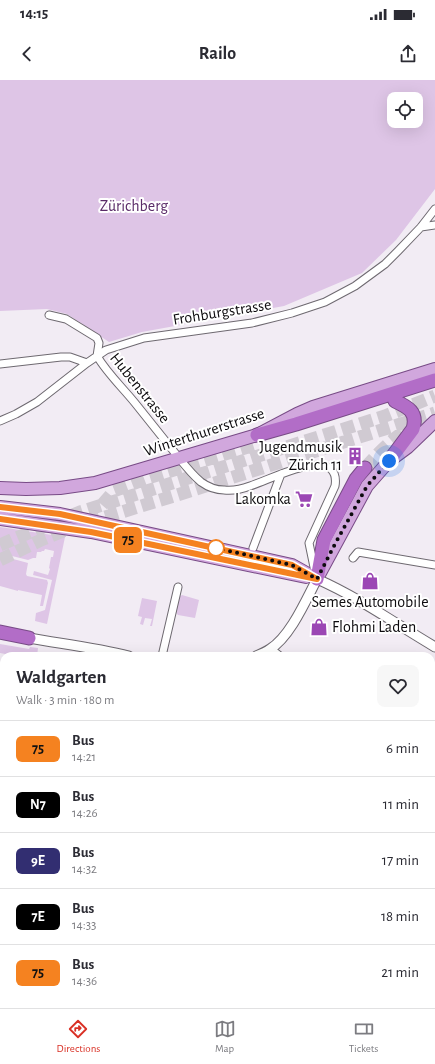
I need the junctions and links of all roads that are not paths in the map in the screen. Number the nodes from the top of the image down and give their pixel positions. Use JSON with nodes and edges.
{"nodes":[{"id":1,"x":435,"y":209,"type":"edge"},
{"id":2,"x":435,"y":225,"type":"edge"},
{"id":3,"x":421,"y":227,"type":"junction"},
{"id":4,"x":49,"y":315,"type":"dead end"},
{"id":5,"x":97,"y":356,"type":"junction"},
{"id":6,"x":87,"y":363,"type":"junction"},
{"id":7,"x":0,"y":364,"type":"edge"},
{"id":8,"x":435,"y":369,"type":"edge"},
{"id":9,"x":435,"y":380,"type":"edge"},
{"id":10,"x":435,"y":388,"type":"edge"},
{"id":11,"x":394,"y":401,"type":"junction"},
{"id":12,"x":0,"y":421,"type":"edge"},
{"id":13,"x":435,"y":421,"type":"edge"},
{"id":14,"x":260,"y":439,"type":"junction"},
{"id":15,"x":179,"y":458,"type":"junction"},
{"id":16,"x":389,"y":461,"type":"junction"},
{"id":17,"x":365,"y":468,"type":"tunnel mouth"},
{"id":18,"x":281,"y":474,"type":"junction"},
{"id":19,"x":0,"y":488,"type":"edge"},
{"id":20,"x":0,"y":507,"type":"edge"},
{"id":21,"x":0,"y":519,"type":"edge"},
{"id":22,"x":253,"y":548,"type":"dead end"},
{"id":23,"x":353,"y":558,"type":"dead end"},
{"id":24,"x":435,"y":565,"type":"edge"},
{"id":25,"x":317,"y":579,"type":"junction"},
{"id":26,"x":178,"y":587,"type":"dead end"},
{"id":27,"x":0,"y":632,"type":"edge"},
{"id":28,"x":29,"y":638,"type":"joint"},
{"id":29,"x":435,"y":647,"type":"edge"},
{"id":30,"x":271,"y":649,"type":"junction"},
{"id":31,"x":113,"y":652,"type":"edge"},
{"id":32,"x":163,"y":652,"type":"edge"},
{"id":33,"x":265,"y":652,"type":"edge"},
{"id":34,"x":275,"y":652,"type":"edge"}],
"edges":[{"from":1,"to":3,"type":"street","name":"Frohburgstrasse"},
{"from":2,"to":3,"type":"street"},
{"from":3,"to":5,"type":"street","name":"Frohburgstrasse"},
{"from":4,"to":5,"type":"street","name":"Hubenstrasse"},
{"from":5,"to":6,"type":"street","name":"Frohburgstrasse"},
{"from":5,"to":15,"type":"street","name":"Hubenstrasse"},
{"from":6,"to":7,"type":"street"},
{"from":6,"to":12,"type":"street","name":"Frohburgstrasse"},
{"from":8,"to":14,"type":"main road","name":"Winterthurerstrasse"},
{"from":9,"to":14,"type":"highway"},
{"from":10,"to":11,"type":"highway"},
{"from":11,"to":14,"type":"highway"},
{"from":11,"to":16,"type":"highway"},
{"from":13,"to":16,"type":"main road"},
{"from":14,"to":15,"type":"main road","name":"Winterthurerstrasse"},
{"from":15,"to":18,"type":"street","name":"Hubenstrasse"},
{"from":15,"to":19,"type":"main road","name":"Winterthurerstrasse"},
{"from":16,"to":25,"type":"main road"},
{"from":17,"to":25,"type":"highway"},
{"from":18,"to":22,"type":"street"},
{"from":18,"to":25,"type":"street","name":"Hubenstrasse"},
{"from":20,"to":25,"type":"main road"},
{"from":21,"to":25,"type":"main road"},
{"from":23,"to":24,"type":"street"},
{"from":25,"to":29,"type":"street"},
{"from":25,"to":30,"type":"street"},
{"from":26,"to":32,"type":"street"},
{"from":27,"to":28,"type":"highway"},
{"from":28,"to":31,"type":"street"},
{"from":30,"to":33,"type":"street"},
{"from":30,"to":34,"type":"street"}]}
